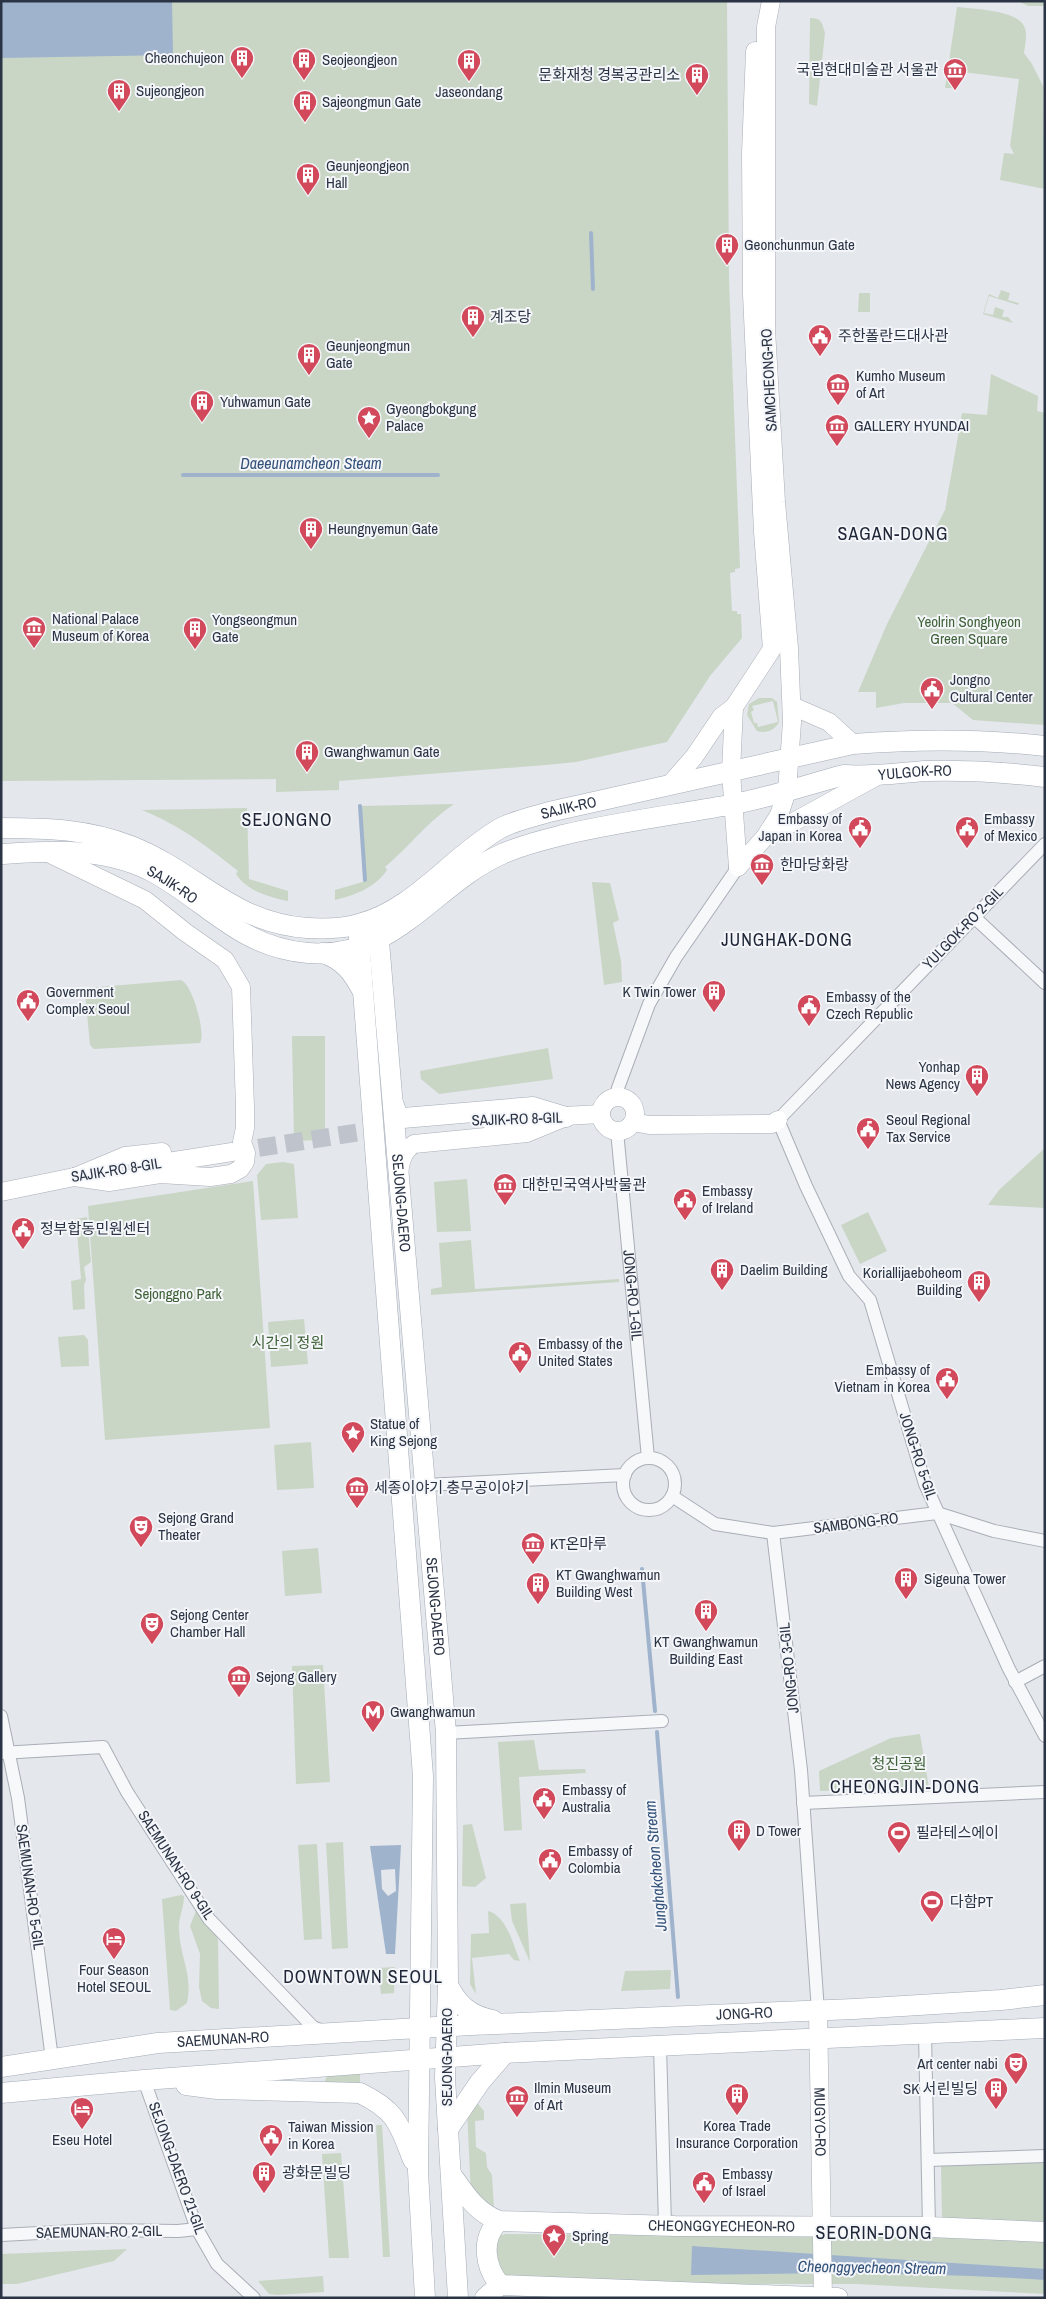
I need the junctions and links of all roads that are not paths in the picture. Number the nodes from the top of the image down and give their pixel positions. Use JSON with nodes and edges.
{"nodes":[{"id":1,"x":762,"y":1,"type":"edge"},
{"id":2,"x":771,"y":1,"type":"edge"},
{"id":3,"x":734,"y":706,"type":"junction"},
{"id":4,"x":792,"y":706,"type":"junction"},
{"id":5,"x":854,"y":744,"type":"junction"},
{"id":6,"x":1045,"y":746,"type":"edge"},
{"id":7,"x":788,"y":759,"type":"junction"},
{"id":8,"x":731,"y":772,"type":"junction"},
{"id":9,"x":880,"y":774,"type":"junction"},
{"id":10,"x":1045,"y":777,"type":"edge"},
{"id":11,"x":672,"y":782,"type":"junction"},
{"id":12,"x":787,"y":791,"type":"junction"},
{"id":13,"x":732,"y":805,"type":"junction"},
{"id":14,"x":1,"y":828,"type":"edge"},
{"id":15,"x":765,"y":837,"type":"junction"},
{"id":16,"x":1045,"y":844,"type":"edge"},
{"id":17,"x":45,"y":851,"type":"junction"},
{"id":18,"x":1,"y":854,"type":"edge"},
{"id":19,"x":738,"y":867,"type":"junction"},
{"id":20,"x":974,"y":917,"type":"junction"},
{"id":21,"x":377,"y":918,"type":"junction"},
{"id":22,"x":358,"y":925,"type":"junction"},
{"id":23,"x":379,"y":938,"type":"junction"},
{"id":24,"x":360,"y":946,"type":"junction"},
{"id":25,"x":323,"y":953,"type":"junction"},
{"id":26,"x":1045,"y":983,"type":"edge"},
{"id":27,"x":365,"y":996,"type":"junction"},
{"id":28,"x":618,"y":1097,"type":"junction"},
{"id":29,"x":393,"y":1103,"type":"junction"},
{"id":30,"x":601,"y":1114,"type":"junction"},
{"id":31,"x":566,"y":1117,"type":"junction"},
{"id":32,"x":634,"y":1119,"type":"junction"},
{"id":33,"x":778,"y":1120,"type":"junction"},
{"id":34,"x":433,"y":1121,"type":"dead end"},
{"id":35,"x":617,"y":1131,"type":"junction"},
{"id":36,"x":399,"y":1175,"type":"junction"},
{"id":37,"x":1,"y":1192,"type":"edge"},
{"id":38,"x":648,"y":1458,"type":"junction"},
{"id":39,"x":625,"y":1476,"type":"junction"},
{"id":40,"x":425,"y":1485,"type":"junction"},
{"id":41,"x":672,"y":1496,"type":"junction"},
{"id":42,"x":937,"y":1513,"type":"junction"},
{"id":43,"x":773,"y":1533,"type":"junction"},
{"id":44,"x":1045,"y":1542,"type":"edge"},
{"id":45,"x":1045,"y":1666,"type":"edge"},
{"id":46,"x":1016,"y":1682,"type":"junction"},
{"id":47,"x":1,"y":1716,"type":"edge"},
{"id":48,"x":662,"y":1721,"type":"dead end"},
{"id":49,"x":446,"y":1733,"type":"junction"},
{"id":50,"x":1045,"y":1736,"type":"edge"},
{"id":51,"x":6,"y":1753,"type":"edge"},
{"id":52,"x":1045,"y":1792,"type":"edge"},
{"id":53,"x":803,"y":1803,"type":"junction"},
{"id":54,"x":448,"y":1985,"type":"junction"},
{"id":55,"x":1045,"y":1995,"type":"edge"},
{"id":56,"x":818,"y":2010,"type":"junction"},
{"id":57,"x":511,"y":2024,"type":"junction"},
{"id":58,"x":445,"y":2026,"type":"junction"},
{"id":59,"x":419,"y":2028,"type":"junction"},
{"id":60,"x":1045,"y":2028,"type":"edge"},
{"id":61,"x":328,"y":2033,"type":"junction"},
{"id":62,"x":926,"y":2034,"type":"junction"},
{"id":63,"x":819,"y":2038,"type":"junction"},
{"id":64,"x":660,"y":2046,"type":"junction"},
{"id":65,"x":505,"y":2053,"type":"junction"},
{"id":66,"x":444,"y":2057,"type":"junction"},
{"id":67,"x":52,"y":2059,"type":"junction"},
{"id":68,"x":418,"y":2060,"type":"junction"},
{"id":69,"x":1,"y":2067,"type":"edge"},
{"id":70,"x":144,"y":2080,"type":"junction"},
{"id":71,"x":1,"y":2093,"type":"edge"},
{"id":72,"x":448,"y":2129,"type":"junction"},
{"id":73,"x":1045,"y":2156,"type":"edge"},
{"id":74,"x":928,"y":2160,"type":"junction"},
{"id":75,"x":418,"y":2171,"type":"junction"},
{"id":76,"x":451,"y":2174,"type":"junction"},
{"id":77,"x":499,"y":2221,"type":"junction"},
{"id":78,"x":665,"y":2225,"type":"junction"},
{"id":79,"x":929,"y":2227,"type":"junction"},
{"id":80,"x":197,"y":2230,"type":"junction"},
{"id":81,"x":823,"y":2230,"type":"junction"},
{"id":82,"x":1045,"y":2232,"type":"edge"},
{"id":83,"x":1,"y":2235,"type":"edge"},
{"id":84,"x":500,"y":2285,"type":"junction"},
{"id":85,"x":576,"y":2293,"type":"edge"},
{"id":86,"x":827,"y":2294,"type":"edge"},
{"id":87,"x":254,"y":2298,"type":"edge"},
{"id":88,"x":426,"y":2298,"type":"edge"},
{"id":89,"x":458,"y":2298,"type":"edge"},
{"id":90,"x":485,"y":2298,"type":"edge"}],
"edges":[{"from":1,"to":3,"type":"street","name":"SAMCHEONG-RO"},
{"from":2,"to":4,"type":"street","name":"SAMCHEONG-RO"},
{"from":3,"to":8,"type":"street"},
{"from":3,"to":11,"type":"street","name":"SAMCHEONG-RO"},
{"from":4,"to":5,"type":"street"},
{"from":4,"to":7,"type":"street","name":"SAMCHEONG-RO"},
{"from":5,"to":6,"type":"main road","name":"YULGOK-RO"},
{"from":5,"to":7,"type":"main road","name":"YULGOK-RO"},
{"from":7,"to":8,"type":"main road","name":"SAJIK-RO"},
{"from":7,"to":12,"type":"street","name":"SAMCHEONG-RO"},
{"from":8,"to":11,"type":"main road","name":"SAJIK-RO"},
{"from":8,"to":13,"type":"street"},
{"from":9,"to":10,"type":"main road","name":"YULGOK-RO"},
{"from":9,"to":12,"type":"main road","name":"YULGOK-RO"},
{"from":9,"to":15,"type":"street"},
{"from":11,"to":21,"type":"main road","name":"SAJIK-RO"},
{"from":12,"to":13,"type":"main road","name":"SAJIK-RO"},
{"from":12,"to":15,"type":"street","name":"SAMCHEONG-RO"},
{"from":13,"to":19,"type":"street"},
{"from":13,"to":23,"type":"main road","name":"SAJIK-RO"},
{"from":14,"to":22,"type":"main road","name":"SAJIK-RO"},
{"from":15,"to":19,"type":"street"},
{"from":16,"to":20,"type":"street","name":"YULGOK-RO 2-GIL"},
{"from":17,"to":18,"type":"main road","name":"SAJIK-RO"},
{"from":17,"to":25,"type":"main road","name":"SAJIK-RO"},
{"from":17,"to":37,"type":"street","name":"SAJIK-RO 8-GIL"},
{"from":19,"to":28,"type":"street"},
{"from":20,"to":26,"type":"street"},
{"from":20,"to":33,"type":"street","name":"YULGOK-RO 2-GIL"},
{"from":21,"to":22,"type":"main road","name":"SAJIK-RO"},
{"from":21,"to":23,"type":"main road","name":"SEJONG-DAERO"},
{"from":22,"to":24,"type":"main road","name":"SEJONG-DAERO"},
{"from":23,"to":24,"type":"main road","name":"SAJIK-RO"},
{"from":23,"to":29,"type":"main road","name":"SEJONG-DAERO"},
{"from":24,"to":25,"type":"main road","name":"SAJIK-RO"},
{"from":24,"to":27,"type":"main road","name":"SEJONG-DAERO"},
{"from":25,"to":27,"type":"main road"},
{"from":27,"to":59,"type":"main road","name":"SEJONG-DAERO"},
{"from":28,"to":30,"type":"street"},
{"from":28,"to":32,"type":"street"},
{"from":29,"to":31,"type":"main road"},
{"from":29,"to":36,"type":"main road","name":"SEJONG-DAERO"},
{"from":30,"to":31,"type":"street","name":"SAJIK-RO 8-GIL"},
{"from":30,"to":35,"type":"street"},
{"from":31,"to":34,"type":"street","name":"SAJIK-RO 8-GIL"},
{"from":31,"to":36,"type":"street"},
{"from":32,"to":33,"type":"street"},
{"from":32,"to":35,"type":"street"},
{"from":33,"to":42,"type":"street","name":"JONG-RO 5-GIL"},
{"from":35,"to":38,"type":"street","name":"JONG-RO 1-GIL"},
{"from":36,"to":40,"type":"main road","name":"SEJONG-DAERO"},
{"from":38,"to":39,"type":"street"},
{"from":38,"to":41,"type":"street"},
{"from":39,"to":40,"type":"street"},
{"from":39,"to":41,"type":"street"},
{"from":40,"to":49,"type":"main road","name":"SEJONG-DAERO"},
{"from":41,"to":43,"type":"street","name":"SAMBONG-RO"},
{"from":42,"to":43,"type":"street","name":"SAMBONG-RO"},
{"from":42,"to":44,"type":"street","name":"SAMBONG-RO"},
{"from":42,"to":46,"type":"street","name":"JONG-RO 5-GIL"},
{"from":43,"to":53,"type":"street","name":"JONG-RO 3-GIL"},
{"from":45,"to":46,"type":"street"},
{"from":46,"to":50,"type":"street","name":"JONG-RO 5-GIL"},
{"from":47,"to":51,"type":"street","name":"SAEMUNAN-RO 5-GIL"},
{"from":48,"to":49,"type":"street"},
{"from":49,"to":54,"type":"main road","name":"SEJONG-DAERO"},
{"from":51,"to":61,"type":"street","name":"SAEMUNAN-RO 9-GIL"},
{"from":51,"to":67,"type":"street","name":"SAEMUNAN-RO 5-GIL"},
{"from":52,"to":53,"type":"street"},
{"from":53,"to":56,"type":"street","name":"JONG-RO 3-GIL"},
{"from":54,"to":57,"type":"main road"},
{"from":54,"to":58,"type":"main road","name":"SEJONG-DAERO"},
{"from":55,"to":56,"type":"main road","name":"JONG-RO"},
{"from":56,"to":57,"type":"main road","name":"JONG-RO"},
{"from":56,"to":63,"type":"street","name":"MUGYO-RO"},
{"from":57,"to":58,"type":"main road","name":"JONG-RO"},
{"from":58,"to":59,"type":"main road","name":"SAEMUNAN-RO"},
{"from":58,"to":66,"type":"main road","name":"SEJONG-DAERO"},
{"from":59,"to":61,"type":"main road","name":"SAEMUNAN-RO"},
{"from":59,"to":68,"type":"main road","name":"SEJONG-DAERO"},
{"from":60,"to":62,"type":"main road","name":"JONG-RO"},
{"from":61,"to":67,"type":"main road","name":"SAEMUNAN-RO"},
{"from":62,"to":63,"type":"main road","name":"JONG-RO"},
{"from":62,"to":74,"type":"street"},
{"from":63,"to":64,"type":"main road","name":"JONG-RO"},
{"from":63,"to":81,"type":"street","name":"MUGYO-RO"},
{"from":64,"to":65,"type":"main road","name":"JONG-RO"},
{"from":64,"to":78,"type":"street"},
{"from":65,"to":66,"type":"main road","name":"JONG-RO"},
{"from":65,"to":72,"type":"main road"},
{"from":66,"to":68,"type":"main road"},
{"from":66,"to":72,"type":"main road","name":"SEJONG-DAERO"},
{"from":67,"to":69,"type":"main road","name":"SAEMUNAN-RO"},
{"from":68,"to":70,"type":"main road"},
{"from":68,"to":75,"type":"main road","name":"SEJONG-DAERO"},
{"from":70,"to":71,"type":"main road"},
{"from":70,"to":75,"type":"main road"},
{"from":70,"to":80,"type":"street","name":"SEJONG-DAERO 21-GIL"},
{"from":72,"to":75,"type":"main road"},
{"from":72,"to":76,"type":"main road","name":"SEJONG-DAERO"},
{"from":73,"to":74,"type":"street"},
{"from":74,"to":79,"type":"street"},
{"from":75,"to":88,"type":"main road","name":"SEJONG-DAERO"},
{"from":76,"to":77,"type":"main road","name":"CHEONGGYECHEON-RO"},
{"from":76,"to":89,"type":"main road","name":"SEJONG-DAERO"},
{"from":77,"to":78,"type":"main road","name":"CHEONGGYECHEON-RO"},
{"from":77,"to":84,"type":"main road"},
{"from":78,"to":81,"type":"main road","name":"CHEONGGYECHEON-RO"},
{"from":79,"to":81,"type":"main road","name":"CHEONGGYECHEON-RO"},
{"from":79,"to":82,"type":"main road","name":"CHEONGGYECHEON-RO"},
{"from":80,"to":83,"type":"street","name":"SAEMUNAN-RO 2-GIL"},
{"from":80,"to":87,"type":"street","name":"SEJONG-DAERO 21-GIL"},
{"from":81,"to":86,"type":"street","name":"MUGYO-RO"},
{"from":84,"to":85,"type":"main road"},
{"from":84,"to":90,"type":"main road"},
{"from":85,"to":86,"type":"main road"}]}
